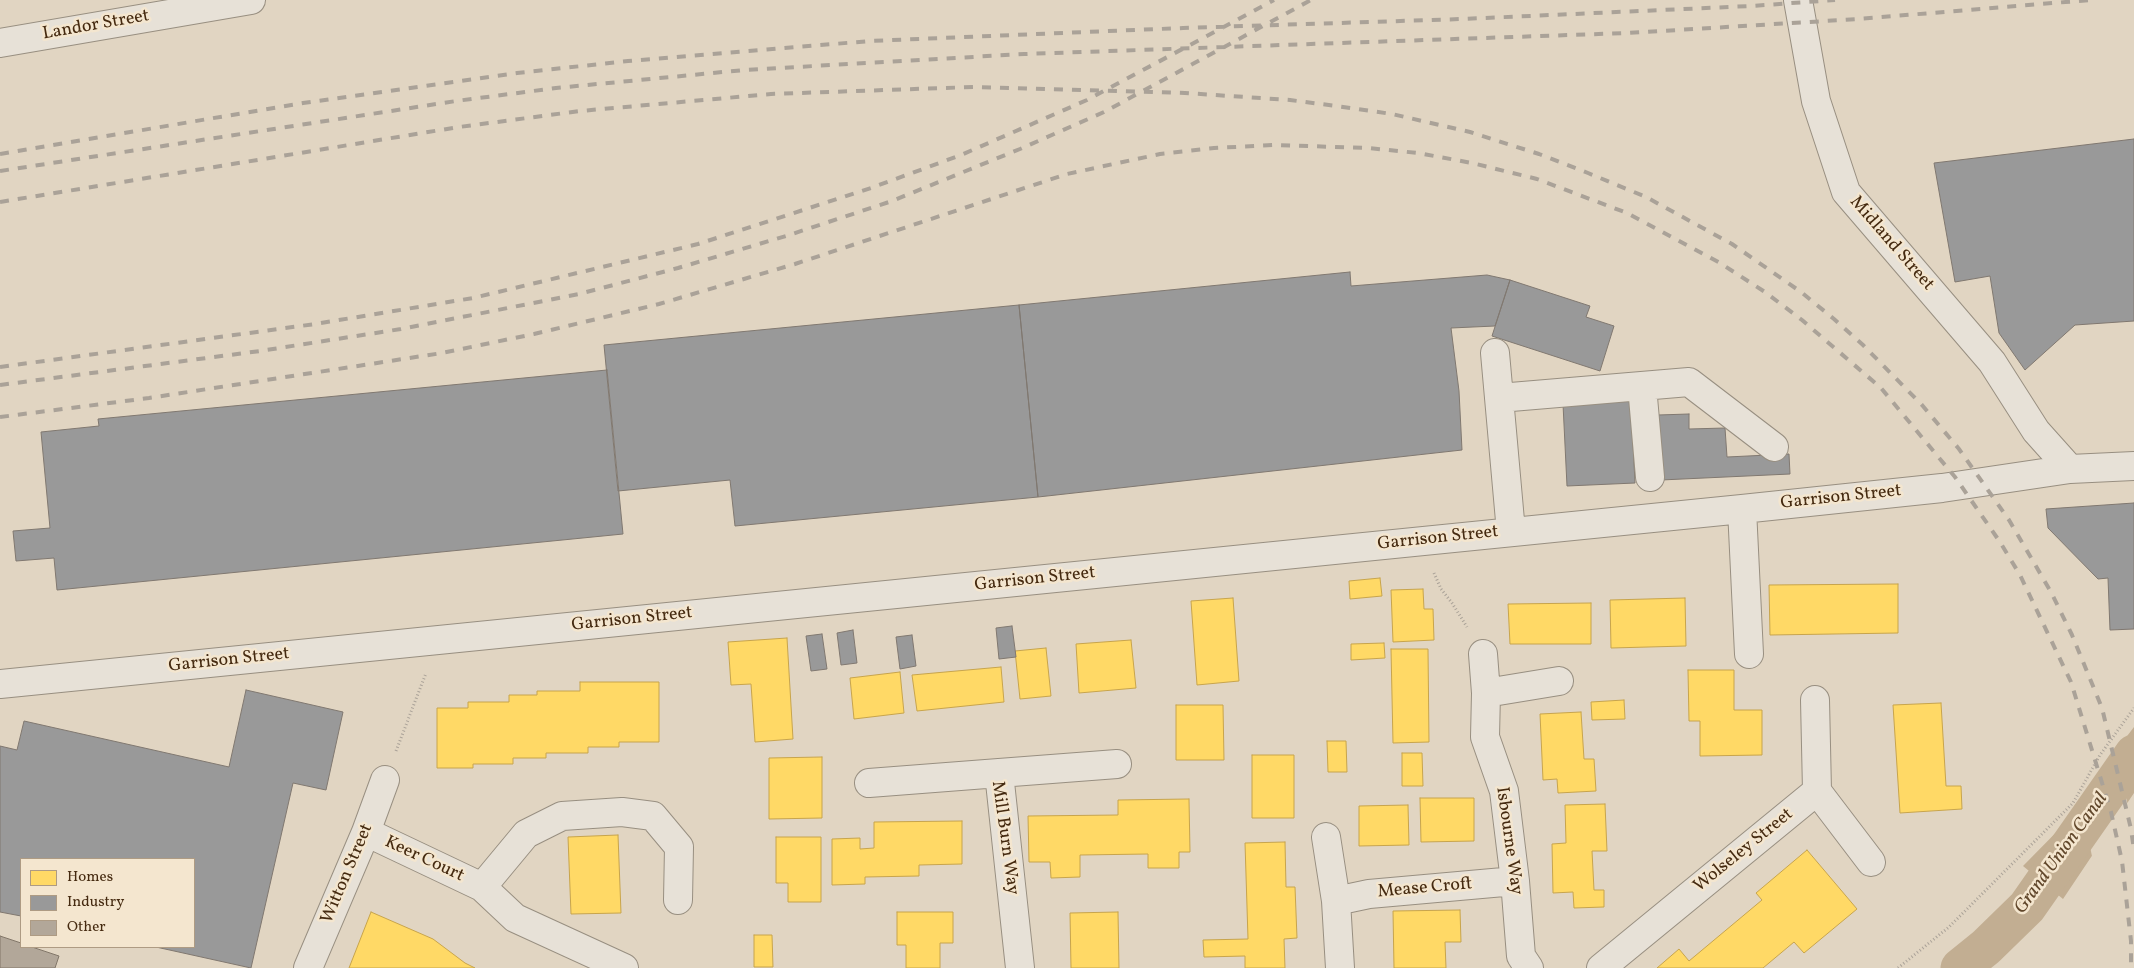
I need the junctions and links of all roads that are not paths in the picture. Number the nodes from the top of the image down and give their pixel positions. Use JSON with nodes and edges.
{"nodes":[{"id":1,"x":251,"y":0,"type":"edge"},
{"id":2,"x":1798,"y":0,"type":"edge"},
{"id":3,"x":150,"y":8,"type":"edge"},
{"id":4,"x":0,"y":43,"type":"edge"},
{"id":5,"x":1495,"y":353,"type":"dead end"},
{"id":6,"x":1642,"y":386,"type":"junction"},
{"id":7,"x":1499,"y":398,"type":"junction"},
{"id":8,"x":1774,"y":447,"type":"dead end"},
{"id":9,"x":2134,"y":466,"type":"edge"},
{"id":10,"x":2070,"y":469,"type":"junction"},
{"id":11,"x":1650,"y":477,"type":"dead end"},
{"id":12,"x":1742,"y":509,"type":"junction"},
{"id":13,"x":1511,"y":532,"type":"junction"},
{"id":14,"x":1482,"y":654,"type":"road end"},
{"id":15,"x":1749,"y":654,"type":"dead end"},
{"id":16,"x":1559,"y":681,"type":"dead end"},
{"id":17,"x":0,"y":684,"type":"edge"},
{"id":18,"x":1486,"y":693,"type":"junction"},
{"id":19,"x":1815,"y":700,"type":"dead end"},
{"id":20,"x":1117,"y":764,"type":"dead end"},
{"id":21,"x":999,"y":773,"type":"junction"},
{"id":22,"x":385,"y":780,"type":"road end"},
{"id":23,"x":869,"y":782,"type":"dead end"},
{"id":24,"x":1817,"y":791,"type":"junction"},
{"id":25,"x":366,"y":832,"type":"junction"},
{"id":26,"x":1326,"y":837,"type":"dead end"},
{"id":27,"x":1871,"y":862,"type":"dead end"},
{"id":28,"x":1515,"y":881,"type":"junction"},
{"id":29,"x":482,"y":887,"type":"junction"},
{"id":30,"x":678,"y":900,"type":"dead end"},
{"id":31,"x":1336,"y":901,"type":"junction"},
{"id":32,"x":308,"y":968,"type":"edge"},
{"id":33,"x":624,"y":968,"type":"edge"},
{"id":34,"x":1020,"y":968,"type":"edge"},
{"id":35,"x":1340,"y":968,"type":"edge"},
{"id":36,"x":1529,"y":968,"type":"edge"},
{"id":37,"x":1601,"y":968,"type":"edge"}],
"edges":[{"from":1,"to":3,"type":"street","name":"Landor Street"},
{"from":2,"to":10,"type":"street","name":"Midland Street"},
{"from":3,"to":4,"type":"street","name":"Landor Street"},
{"from":5,"to":7,"type":"street"},
{"from":6,"to":7,"type":"street"},
{"from":6,"to":8,"type":"street"},
{"from":6,"to":11,"type":"street"},
{"from":7,"to":13,"type":"street"},
{"from":9,"to":10,"type":"street","name":"Garrison Street"},
{"from":10,"to":12,"type":"street","name":"Garrison Street"},
{"from":12,"to":13,"type":"street","name":"Garrison Street"},
{"from":12,"to":15,"type":"street"},
{"from":13,"to":17,"type":"street","name":"Garrison Street"},
{"from":14,"to":18,"type":"street","name":"Isbourne Way"},
{"from":16,"to":18,"type":"street"},
{"from":18,"to":28,"type":"street","name":"Isbourne Way"},
{"from":19,"to":24,"type":"street"},
{"from":20,"to":21,"type":"street"},
{"from":21,"to":23,"type":"street","name":"Mill Burn Way"},
{"from":21,"to":34,"type":"street","name":"Mill Burn Way"},
{"from":22,"to":25,"type":"street","name":"Witton Street"},
{"from":24,"to":27,"type":"street"},
{"from":24,"to":37,"type":"street","name":"Wolseley Street"},
{"from":25,"to":29,"type":"street","name":"Keer Court"},
{"from":25,"to":32,"type":"street","name":"Witton Street"},
{"from":26,"to":31,"type":"street"},
{"from":28,"to":31,"type":"street","name":"Mease Croft"},
{"from":28,"to":36,"type":"street","name":"Isbourne Way"},
{"from":29,"to":30,"type":"street","name":"Keer Court"},
{"from":29,"to":33,"type":"street","name":"Keer Court"},
{"from":31,"to":35,"type":"street"}]}
